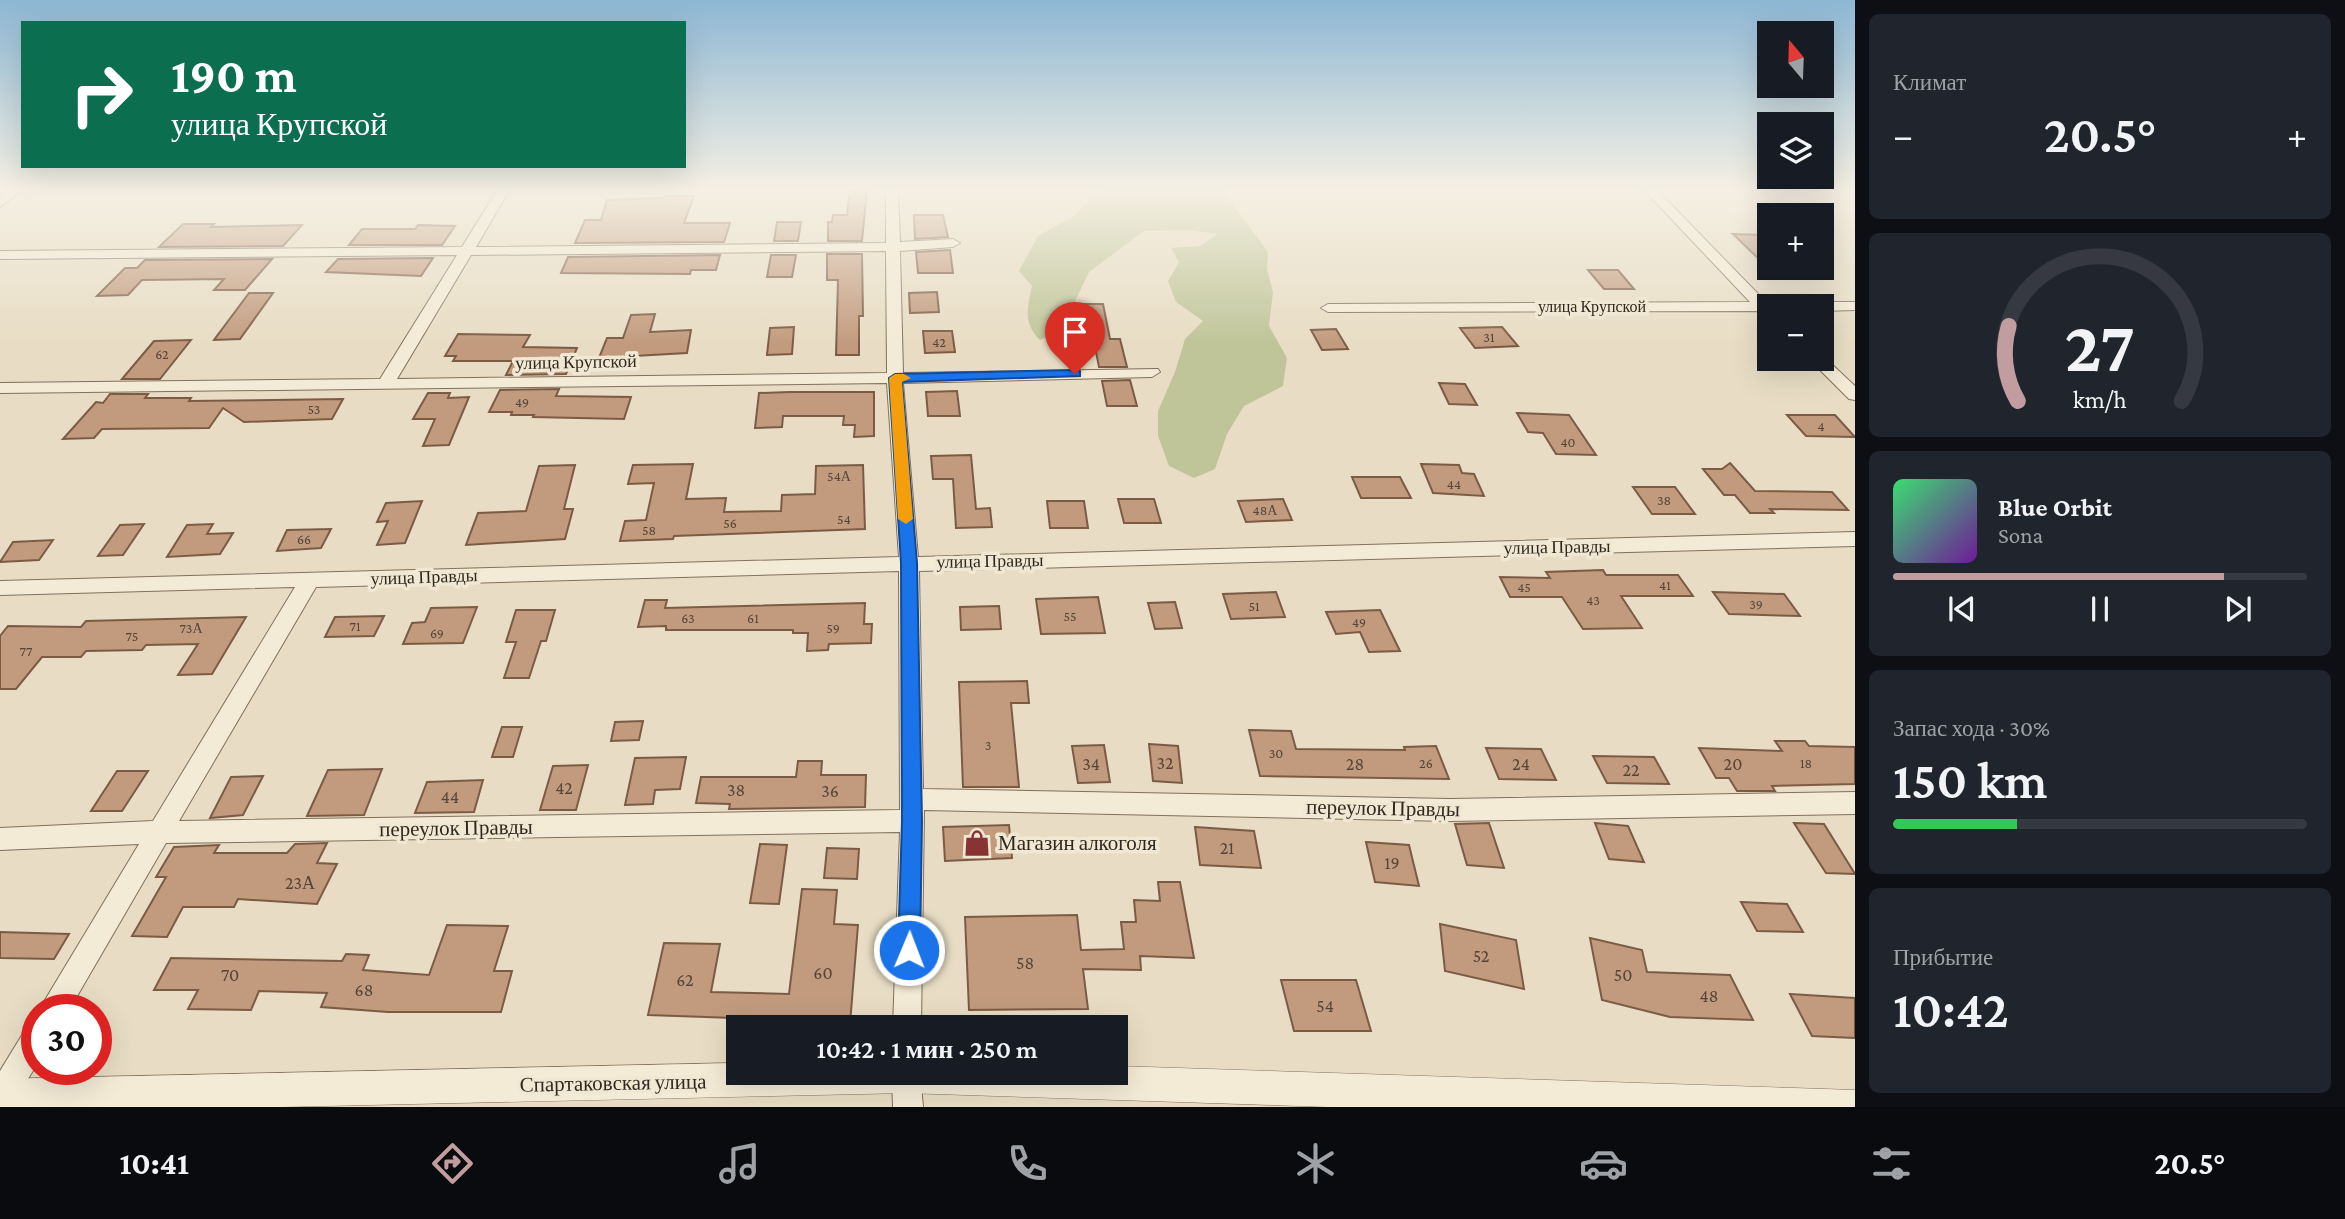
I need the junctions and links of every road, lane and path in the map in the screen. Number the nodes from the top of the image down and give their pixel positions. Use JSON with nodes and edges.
{"nodes":[{"id":1,"x":473,"y":241,"type":"edge"},
{"id":2,"x":892,"y":241,"type":"edge"},
{"id":3,"x":1699,"y":241,"type":"edge"},
{"id":4,"x":953,"y":243,"type":"dead end"},
{"id":5,"x":892,"y":247,"type":"junction"},
{"id":6,"x":467,"y":251,"type":"junction"},
{"id":7,"x":0,"y":255,"type":"edge"},
{"id":8,"x":1757,"y":301,"type":"edge"},
{"id":9,"x":1855,"y":306,"type":"edge"},
{"id":10,"x":1834,"y":307,"type":"edge"},
{"id":11,"x":1328,"y":308,"type":"dead end"},
{"id":12,"x":1757,"y":309,"type":"edge"},
{"id":13,"x":1830,"y":371,"type":"edge"},
{"id":14,"x":1152,"y":372,"type":"dead end"},
{"id":15,"x":895,"y":378,"type":"junction"},
{"id":16,"x":386,"y":383,"type":"junction"},
{"id":17,"x":0,"y":388,"type":"edge"},
{"id":18,"x":1855,"y":395,"type":"edge"},
{"id":19,"x":1855,"y":539,"type":"edge"},
{"id":20,"x":909,"y":563,"type":"junction"},
{"id":21,"x":310,"y":580,"type":"junction"},
{"id":22,"x":0,"y":589,"type":"edge"},
{"id":23,"x":1855,"y":803,"type":"edge"},
{"id":24,"x":912,"y":810,"type":"junction"},
{"id":25,"x":161,"y":832,"type":"junction"},
{"id":26,"x":0,"y":839,"type":"edge"},
{"id":27,"x":63,"y":994,"type":"edge"},
{"id":28,"x":907,"y":1015,"type":"edge"},
{"id":29,"x":21,"y":1063,"type":"edge"},
{"id":30,"x":907,"y":1085,"type":"edge"},
{"id":31,"x":0,"y":1096,"type":"edge"},
{"id":32,"x":447,"y":1097,"type":"edge"},
{"id":33,"x":1795,"y":1105,"type":"edge"},
{"id":34,"x":1855,"y":1107,"type":"edge"}],
"edges":[{"from":1,"to":6,"type":"street"},
{"from":2,"to":5,"type":"street"},
{"from":3,"to":8,"type":"street"},
{"from":4,"to":5,"type":"street"},
{"from":5,"to":6,"type":"street"},
{"from":5,"to":15,"type":"street"},
{"from":6,"to":7,"type":"street"},
{"from":6,"to":16,"type":"street"},
{"from":9,"to":10,"type":"street","name":"улица Крупской"},
{"from":11,"to":12,"type":"street","name":"улица Крупской"},
{"from":13,"to":18,"type":"street"},
{"from":14,"to":15,"type":"street","name":"улица Крупской"},
{"from":15,"to":16,"type":"street","name":"улица Крупской"},
{"from":15,"to":20,"type":"street"},
{"from":16,"to":17,"type":"street","name":"улица Крупской"},
{"from":19,"to":20,"type":"street","name":"улица Правды"},
{"from":20,"to":21,"type":"street","name":"улица Правды"},
{"from":20,"to":24,"type":"street"},
{"from":21,"to":22,"type":"street","name":"улица Правды"},
{"from":21,"to":25,"type":"street"},
{"from":23,"to":24,"type":"street","name":"переулок Правды"},
{"from":24,"to":25,"type":"street","name":"переулок Правды"},
{"from":24,"to":28,"type":"street"},
{"from":25,"to":26,"type":"street","name":"переулок Правды"},
{"from":25,"to":27,"type":"street"},
{"from":29,"to":31,"type":"street"},
{"from":30,"to":32,"type":"street","name":"Спартаковская улица"},
{"from":30,"to":33,"type":"street","name":"Спартаковская улица"},
{"from":31,"to":32,"type":"street","name":"Спартаковская улица"},
{"from":33,"to":34,"type":"street","name":"Спартаковская улица"}]}
